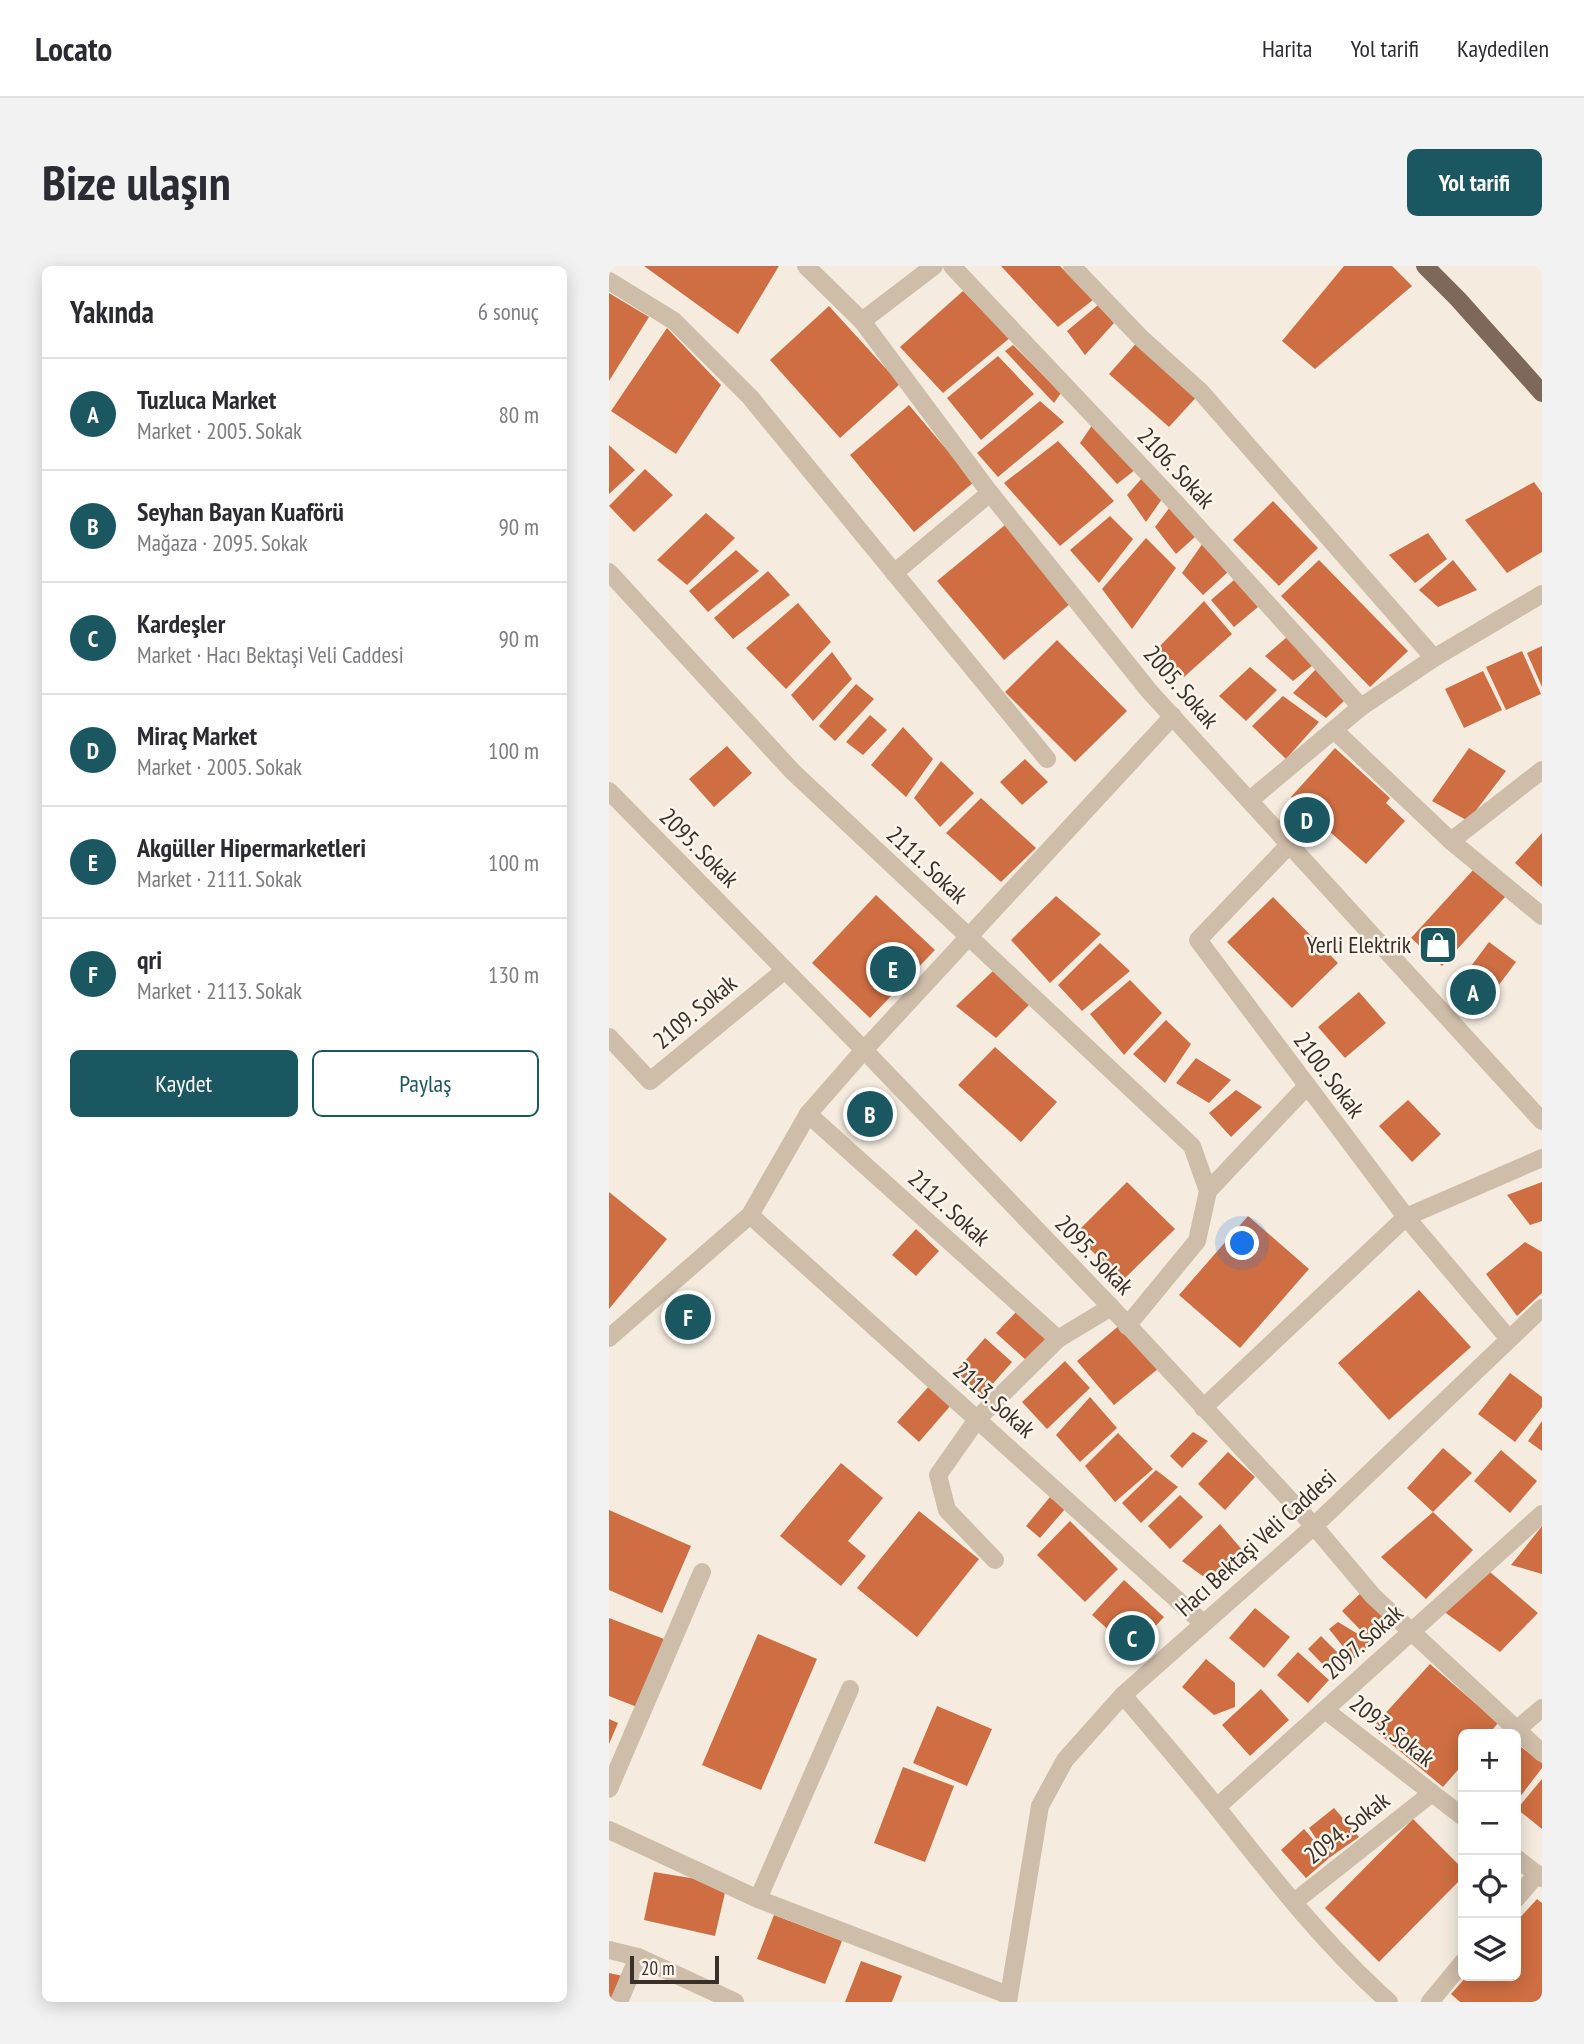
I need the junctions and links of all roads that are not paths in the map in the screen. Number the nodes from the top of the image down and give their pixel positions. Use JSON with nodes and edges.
{"nodes":[{"id":1,"x":806,"y":266,"type":"edge"},
{"id":2,"x":934,"y":266,"type":"edge"},
{"id":3,"x":952,"y":266,"type":"edge"},
{"id":4,"x":1072,"y":266,"type":"edge"},
{"id":5,"x":1425,"y":266,"type":"edge"},
{"id":6,"x":609,"y":281,"type":"edge"},
{"id":7,"x":862,"y":321,"type":"junction"},
{"id":8,"x":1542,"y":393,"type":"edge"},
{"id":9,"x":990,"y":493,"type":"junction"},
{"id":10,"x":609,"y":572,"type":"edge"},
{"id":11,"x":894,"y":573,"type":"junction"},
{"id":12,"x":1542,"y":594,"type":"edge"},
{"id":13,"x":1434,"y":658,"type":"junction"},
{"id":14,"x":1361,"y":707,"type":"junction"},
{"id":15,"x":1173,"y":716,"type":"junction"},
{"id":16,"x":1334,"y":730,"type":"junction"},
{"id":17,"x":1047,"y":759,"type":"dead end"},
{"id":18,"x":1542,"y":770,"type":"edge"},
{"id":19,"x":609,"y":792,"type":"edge"},
{"id":20,"x":1250,"y":800,"type":"junction"},
{"id":21,"x":1451,"y":841,"type":"junction"},
{"id":22,"x":1290,"y":844,"type":"junction"},
{"id":23,"x":1542,"y":916,"type":"edge"},
{"id":24,"x":968,"y":937,"type":"junction"},
{"id":25,"x":785,"y":970,"type":"junction"},
{"id":26,"x":609,"y":1037,"type":"edge"},
{"id":27,"x":864,"y":1050,"type":"junction"},
{"id":28,"x":1307,"y":1086,"type":"junction"},
{"id":29,"x":807,"y":1114,"type":"junction"},
{"id":30,"x":1542,"y":1121,"type":"edge"},
{"id":31,"x":1542,"y":1158,"type":"edge"},
{"id":32,"x":1208,"y":1191,"type":"junction"},
{"id":33,"x":750,"y":1215,"type":"junction"},
{"id":34,"x":1406,"y":1217,"type":"junction"},
{"id":35,"x":1111,"y":1307,"type":"junction"},
{"id":36,"x":1542,"y":1308,"type":"edge"},
{"id":37,"x":1127,"y":1325,"type":"junction"},
{"id":38,"x":609,"y":1338,"type":"edge"},
{"id":39,"x":1058,"y":1339,"type":"junction"},
{"id":40,"x":1509,"y":1339,"type":"junction"},
{"id":41,"x":1203,"y":1408,"type":"junction"},
{"id":42,"x":978,"y":1418,"type":"junction"},
{"id":43,"x":1542,"y":1514,"type":"edge"},
{"id":44,"x":1314,"y":1526,"type":"junction"},
{"id":45,"x":995,"y":1560,"type":"dead end"},
{"id":46,"x":702,"y":1572,"type":"dead end"},
{"id":47,"x":1203,"y":1623,"type":"junction"},
{"id":48,"x":1411,"y":1632,"type":"junction"},
{"id":49,"x":850,"y":1689,"type":"dead end"},
{"id":50,"x":1123,"y":1695,"type":"junction"},
{"id":51,"x":1542,"y":1708,"type":"edge"},
{"id":52,"x":1325,"y":1710,"type":"junction"},
{"id":53,"x":1513,"y":1729,"type":"edge"},
{"id":54,"x":1517,"y":1729,"type":"edge"},
{"id":55,"x":1521,"y":1736,"type":"edge"},
{"id":56,"x":1542,"y":1754,"type":"edge"},
{"id":57,"x":609,"y":1790,"type":"edge"},
{"id":58,"x":1432,"y":1793,"type":"junction"},
{"id":59,"x":1217,"y":1807,"type":"junction"},
{"id":60,"x":1458,"y":1813,"type":"edge"},
{"id":61,"x":609,"y":1830,"type":"edge"},
{"id":62,"x":1521,"y":1862,"type":"edge"},
{"id":63,"x":1539,"y":1876,"type":"edge"},
{"id":64,"x":1521,"y":1894,"type":"edge"},
{"id":65,"x":758,"y":1899,"type":"junction"},
{"id":66,"x":1293,"y":1902,"type":"junction"},
{"id":67,"x":609,"y":1950,"type":"edge"},
{"id":68,"x":638,"y":1957,"type":"junction"},
{"id":69,"x":1458,"y":1968,"type":"edge"},
{"id":70,"x":1008,"y":1998,"type":"edge"},
{"id":71,"x":619,"y":2002,"type":"edge"},
{"id":72,"x":735,"y":2002,"type":"edge"},
{"id":73,"x":1389,"y":2002,"type":"edge"},
{"id":74,"x":1430,"y":2002,"type":"edge"}],
"edges":[{"from":1,"to":7,"type":"street","name":"2005. Sokak"},
{"from":2,"to":7,"type":"street"},
{"from":3,"to":14,"type":"street","name":"2106. Sokak"},
{"from":4,"to":13,"type":"street"},
{"from":5,"to":8,"type":"main road"},
{"from":6,"to":11,"type":"street"},
{"from":7,"to":9,"type":"street","name":"2005. Sokak"},
{"from":9,"to":11,"type":"street"},
{"from":9,"to":15,"type":"street","name":"2005. Sokak"},
{"from":10,"to":24,"type":"street","name":"2111. Sokak"},
{"from":11,"to":17,"type":"street"},
{"from":12,"to":13,"type":"street"},
{"from":13,"to":14,"type":"street"},
{"from":14,"to":16,"type":"street"},
{"from":15,"to":20,"type":"street","name":"2005. Sokak"},
{"from":15,"to":24,"type":"street"},
{"from":16,"to":20,"type":"street"},
{"from":16,"to":21,"type":"street"},
{"from":18,"to":21,"type":"street"},
{"from":19,"to":25,"type":"street","name":"2095. Sokak"},
{"from":20,"to":22,"type":"street","name":"2005. Sokak"},
{"from":21,"to":23,"type":"street"},
{"from":22,"to":28,"type":"street","name":"2100. Sokak"},
{"from":22,"to":30,"type":"street","name":"2005. Sokak"},
{"from":24,"to":27,"type":"street"},
{"from":24,"to":32,"type":"street","name":"2111. Sokak"},
{"from":25,"to":26,"type":"street","name":"2109. Sokak"},
{"from":25,"to":27,"type":"street","name":"2095. Sokak"},
{"from":27,"to":29,"type":"street"},
{"from":27,"to":35,"type":"street","name":"2095. Sokak"},
{"from":28,"to":32,"type":"street"},
{"from":28,"to":34,"type":"street","name":"2100. Sokak"},
{"from":29,"to":33,"type":"street"},
{"from":29,"to":39,"type":"street","name":"2112. Sokak"},
{"from":31,"to":34,"type":"street"},
{"from":32,"to":37,"type":"street"},
{"from":33,"to":38,"type":"street"},
{"from":33,"to":42,"type":"street","name":"2113. Sokak"},
{"from":34,"to":40,"type":"street","name":"2100. Sokak"},
{"from":34,"to":41,"type":"street"},
{"from":35,"to":37,"type":"street","name":"2095. Sokak"},
{"from":35,"to":39,"type":"street"},
{"from":36,"to":40,"type":"street","name":"Hacı Bektaşi Veli Caddesi"},
{"from":37,"to":41,"type":"street","name":"2095. Sokak"},
{"from":39,"to":42,"type":"street"},
{"from":40,"to":44,"type":"street","name":"Hacı Bektaşi Veli Caddesi"},
{"from":41,"to":44,"type":"street","name":"2095. Sokak"},
{"from":42,"to":45,"type":"street"},
{"from":42,"to":47,"type":"street","name":"2113. Sokak"},
{"from":43,"to":48,"type":"street","name":"2097. Sokak"},
{"from":44,"to":47,"type":"street","name":"Hacı Bektaşi Veli Caddesi"},
{"from":44,"to":48,"type":"street","name":"2095. Sokak"},
{"from":46,"to":57,"type":"street"},
{"from":47,"to":50,"type":"street","name":"Hacı Bektaşi Veli Caddesi"},
{"from":48,"to":52,"type":"street","name":"2097. Sokak"},
{"from":48,"to":53,"type":"street","name":"2095. Sokak"},
{"from":49,"to":65,"type":"street"},
{"from":50,"to":59,"type":"street"},
{"from":50,"to":70,"type":"street","name":"Hacı Bektaşi Veli Caddesi"},
{"from":51,"to":54,"type":"street"},
{"from":52,"to":58,"type":"street","name":"2093. Sokak"},
{"from":52,"to":59,"type":"street","name":"2097. Sokak"},
{"from":55,"to":56,"type":"street","name":"2095. Sokak"},
{"from":58,"to":60,"type":"street","name":"2093. Sokak"},
{"from":58,"to":66,"type":"street","name":"2094. Sokak"},
{"from":59,"to":66,"type":"street"},
{"from":61,"to":65,"type":"street"},
{"from":62,"to":63,"type":"street"},
{"from":63,"to":64,"type":"street"},
{"from":65,"to":70,"type":"street"},
{"from":66,"to":73,"type":"street"},
{"from":67,"to":68,"type":"street"},
{"from":68,"to":71,"type":"street"},
{"from":68,"to":72,"type":"street"},
{"from":69,"to":74,"type":"street"}]}
